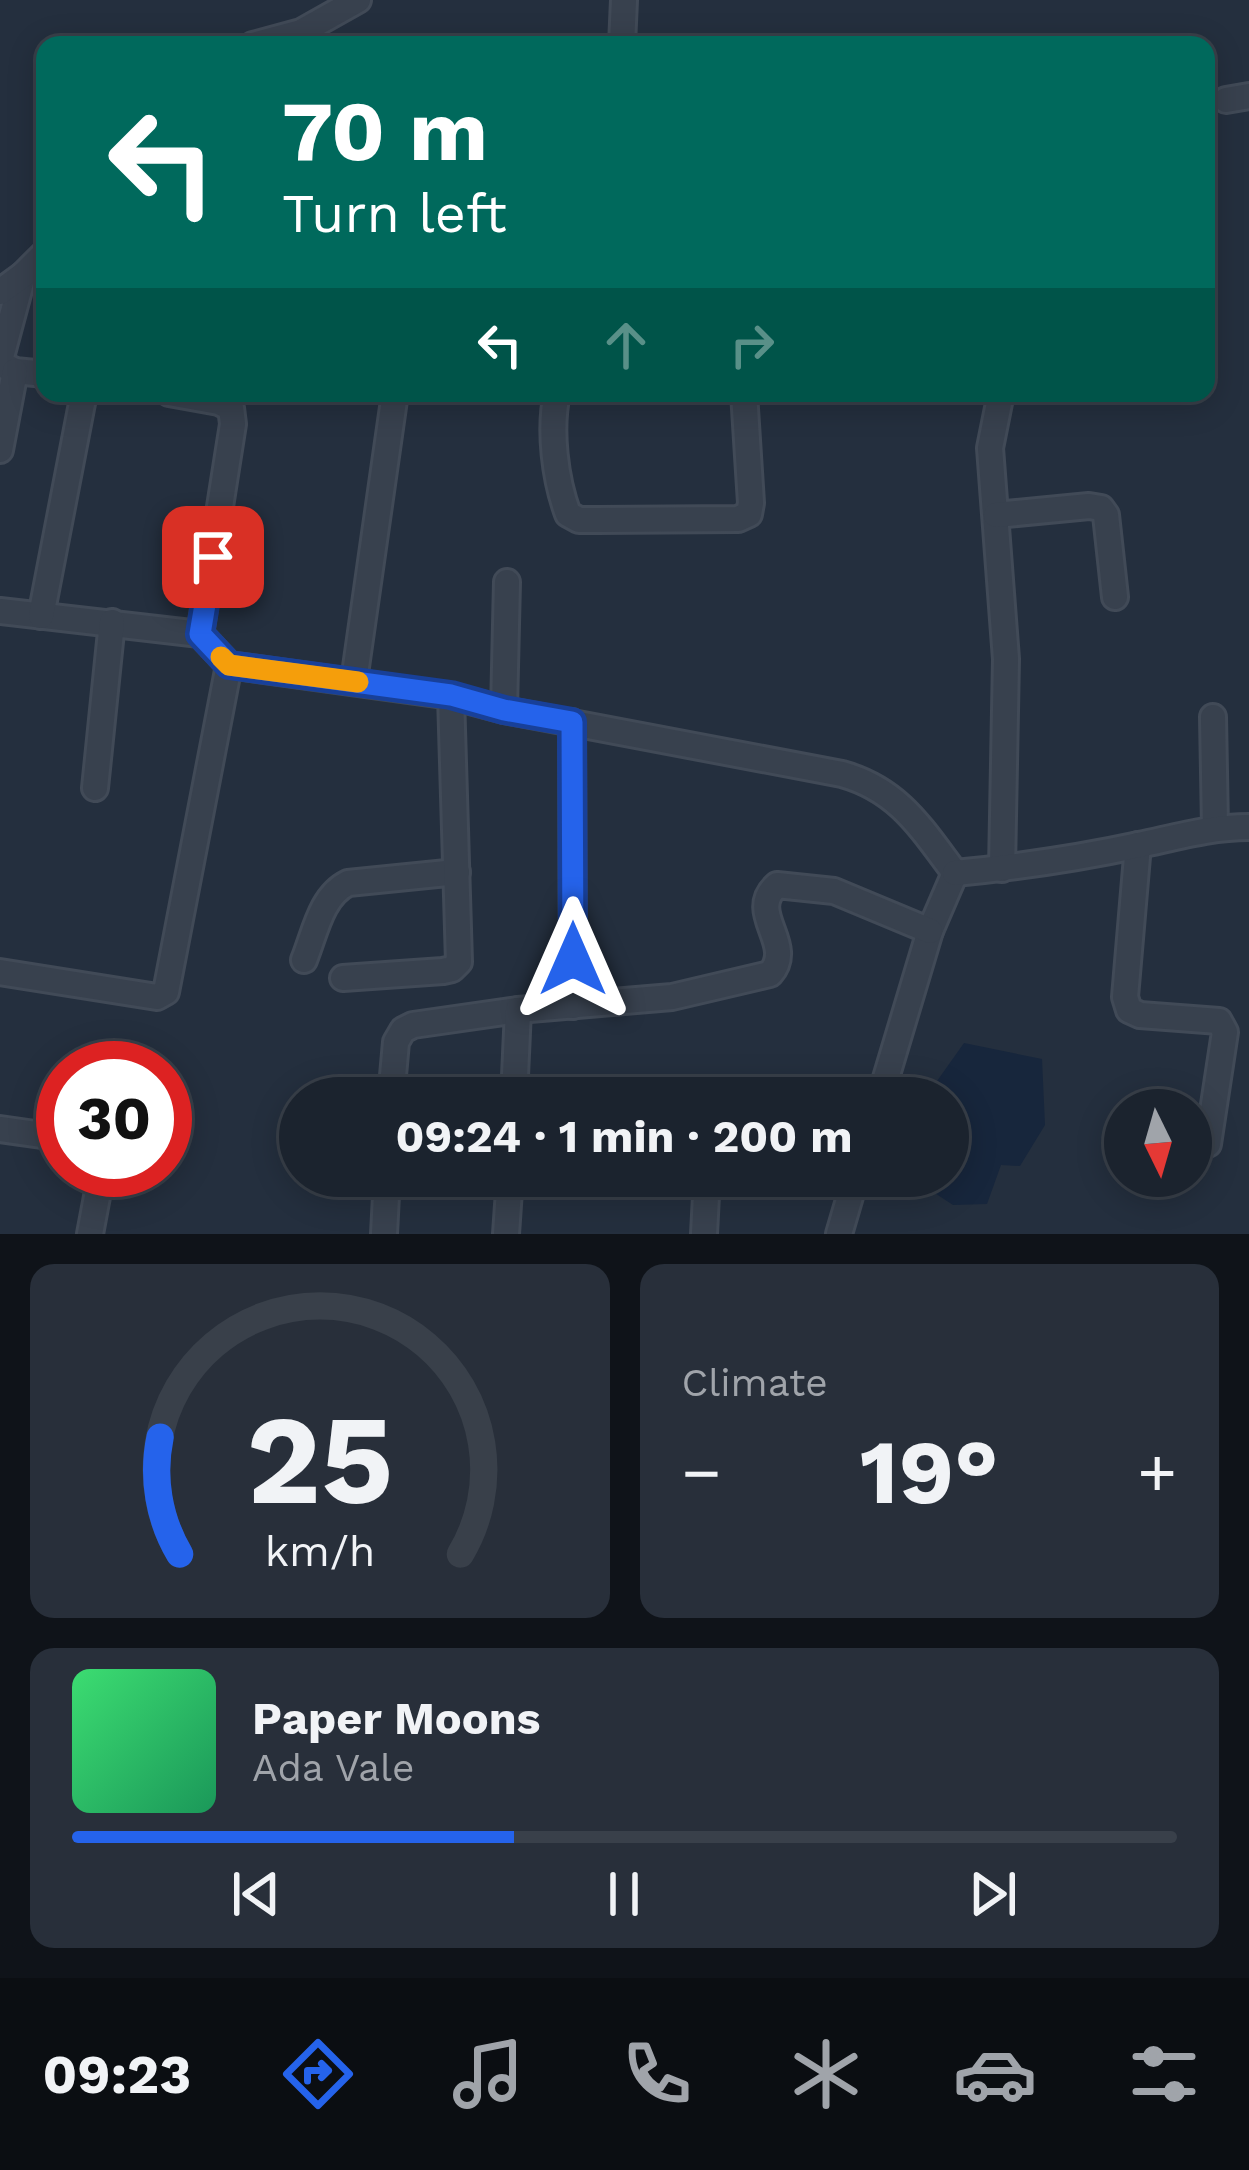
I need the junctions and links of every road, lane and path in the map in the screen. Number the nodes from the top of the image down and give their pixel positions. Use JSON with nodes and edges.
{"nodes":[{"id":1,"x":358,"y":0,"type":"edge"},
{"id":2,"x":624,"y":0,"type":"edge"},
{"id":3,"x":286,"y":36,"type":"edge"},
{"id":4,"x":622,"y":36,"type":"edge"},
{"id":5,"x":36,"y":262,"type":"edge"},
{"id":6,"x":23,"y":275,"type":"junction"},
{"id":7,"x":0,"y":292,"type":"edge"},
{"id":8,"x":14,"y":371,"type":"junction"},
{"id":9,"x":36,"y":373,"type":"edge"},
{"id":10,"x":82,"y":402,"type":"edge"},
{"id":11,"x":219,"y":402,"type":"edge"},
{"id":12,"x":394,"y":402,"type":"edge"},
{"id":13,"x":556,"y":402,"type":"edge"},
{"id":14,"x":745,"y":402,"type":"edge"},
{"id":15,"x":999,"y":402,"type":"edge"},
{"id":16,"x":0,"y":449,"type":"edge"},
{"id":17,"x":996,"y":515,"type":"junction"},
{"id":18,"x":507,"y":582,"type":"dead end"},
{"id":19,"x":1115,"y":597,"type":"dead end"},
{"id":20,"x":0,"y":611,"type":"edge"},
{"id":21,"x":41,"y":616,"type":"junction"},
{"id":22,"x":112,"y":622,"type":"junction"},
{"id":23,"x":200,"y":634,"type":"junction"},
{"id":24,"x":229,"y":665,"type":"junction"},
{"id":25,"x":354,"y":681,"type":"junction"},
{"id":26,"x":451,"y":695,"type":"junction"},
{"id":27,"x":504,"y":710,"type":"junction"},
{"id":28,"x":1213,"y":717,"type":"dead end"},
{"id":29,"x":572,"y":722,"type":"junction"},
{"id":30,"x":95,"y":788,"type":"dead end"},
{"id":31,"x":1215,"y":827,"type":"junction"},
{"id":32,"x":1249,"y":827,"type":"edge"},
{"id":33,"x":1138,"y":845,"type":"junction"},
{"id":34,"x":1002,"y":869,"type":"junction"},
{"id":35,"x":457,"y":872,"type":"junction"},
{"id":36,"x":955,"y":873,"type":"junction"},
{"id":37,"x":930,"y":931,"type":"junction"},
{"id":38,"x":304,"y":960,"type":"dead end"},
{"id":39,"x":0,"y":971,"type":"edge"},
{"id":40,"x":343,"y":977,"type":"dead end"},
{"id":41,"x":573,"y":1006,"type":"junction"},
{"id":42,"x":518,"y":1010,"type":"junction"},
{"id":43,"x":393,"y":1077,"type":"edge"},
{"id":44,"x":515,"y":1077,"type":"edge"},
{"id":45,"x":886,"y":1077,"type":"edge"},
{"id":46,"x":1212,"y":1118,"type":"edge"},
{"id":47,"x":0,"y":1129,"type":"edge"},
{"id":48,"x":36,"y":1134,"type":"edge"},
{"id":49,"x":98,"y":1197,"type":"edge"},
{"id":50,"x":386,"y":1197,"type":"edge"},
{"id":51,"x":509,"y":1197,"type":"edge"},
{"id":52,"x":706,"y":1197,"type":"edge"},
{"id":53,"x":850,"y":1197,"type":"edge"},
{"id":54,"x":90,"y":1234,"type":"edge"},
{"id":55,"x":384,"y":1234,"type":"edge"},
{"id":56,"x":506,"y":1234,"type":"edge"},
{"id":57,"x":704,"y":1234,"type":"edge"},
{"id":58,"x":839,"y":1234,"type":"edge"}],
"edges":[{"from":1,"to":3,"type":"street"},
{"from":2,"to":4,"type":"street"},
{"from":5,"to":6,"type":"street"},
{"from":6,"to":7,"type":"street"},
{"from":6,"to":8,"type":"street"},
{"from":8,"to":9,"type":"street"},
{"from":8,"to":16,"type":"street"},
{"from":10,"to":21,"type":"street"},
{"from":11,"to":23,"type":"street"},
{"from":12,"to":25,"type":"street"},
{"from":13,"to":14,"type":"street"},
{"from":15,"to":17,"type":"street"},
{"from":17,"to":19,"type":"street"},
{"from":17,"to":34,"type":"street"},
{"from":18,"to":27,"type":"street"},
{"from":20,"to":21,"type":"street"},
{"from":21,"to":22,"type":"street"},
{"from":22,"to":23,"type":"street"},
{"from":22,"to":30,"type":"street"},
{"from":23,"to":24,"type":"street"},
{"from":24,"to":25,"type":"street"},
{"from":24,"to":39,"type":"street"},
{"from":25,"to":26,"type":"street"},
{"from":26,"to":27,"type":"street"},
{"from":26,"to":35,"type":"street"},
{"from":27,"to":29,"type":"street"},
{"from":28,"to":31,"type":"street"},
{"from":29,"to":36,"type":"street"},
{"from":29,"to":41,"type":"street"},
{"from":31,"to":32,"type":"street"},
{"from":31,"to":33,"type":"street"},
{"from":33,"to":34,"type":"street"},
{"from":33,"to":46,"type":"street"},
{"from":34,"to":36,"type":"street"},
{"from":35,"to":38,"type":"street"},
{"from":35,"to":40,"type":"street"},
{"from":36,"to":37,"type":"street"},
{"from":37,"to":41,"type":"street"},
{"from":37,"to":45,"type":"street"},
{"from":41,"to":42,"type":"street"},
{"from":42,"to":43,"type":"street"},
{"from":42,"to":44,"type":"street"},
{"from":47,"to":48,"type":"street"},
{"from":49,"to":54,"type":"street"},
{"from":50,"to":55,"type":"street"},
{"from":51,"to":56,"type":"street"},
{"from":52,"to":57,"type":"street"},
{"from":53,"to":58,"type":"street"}]}
